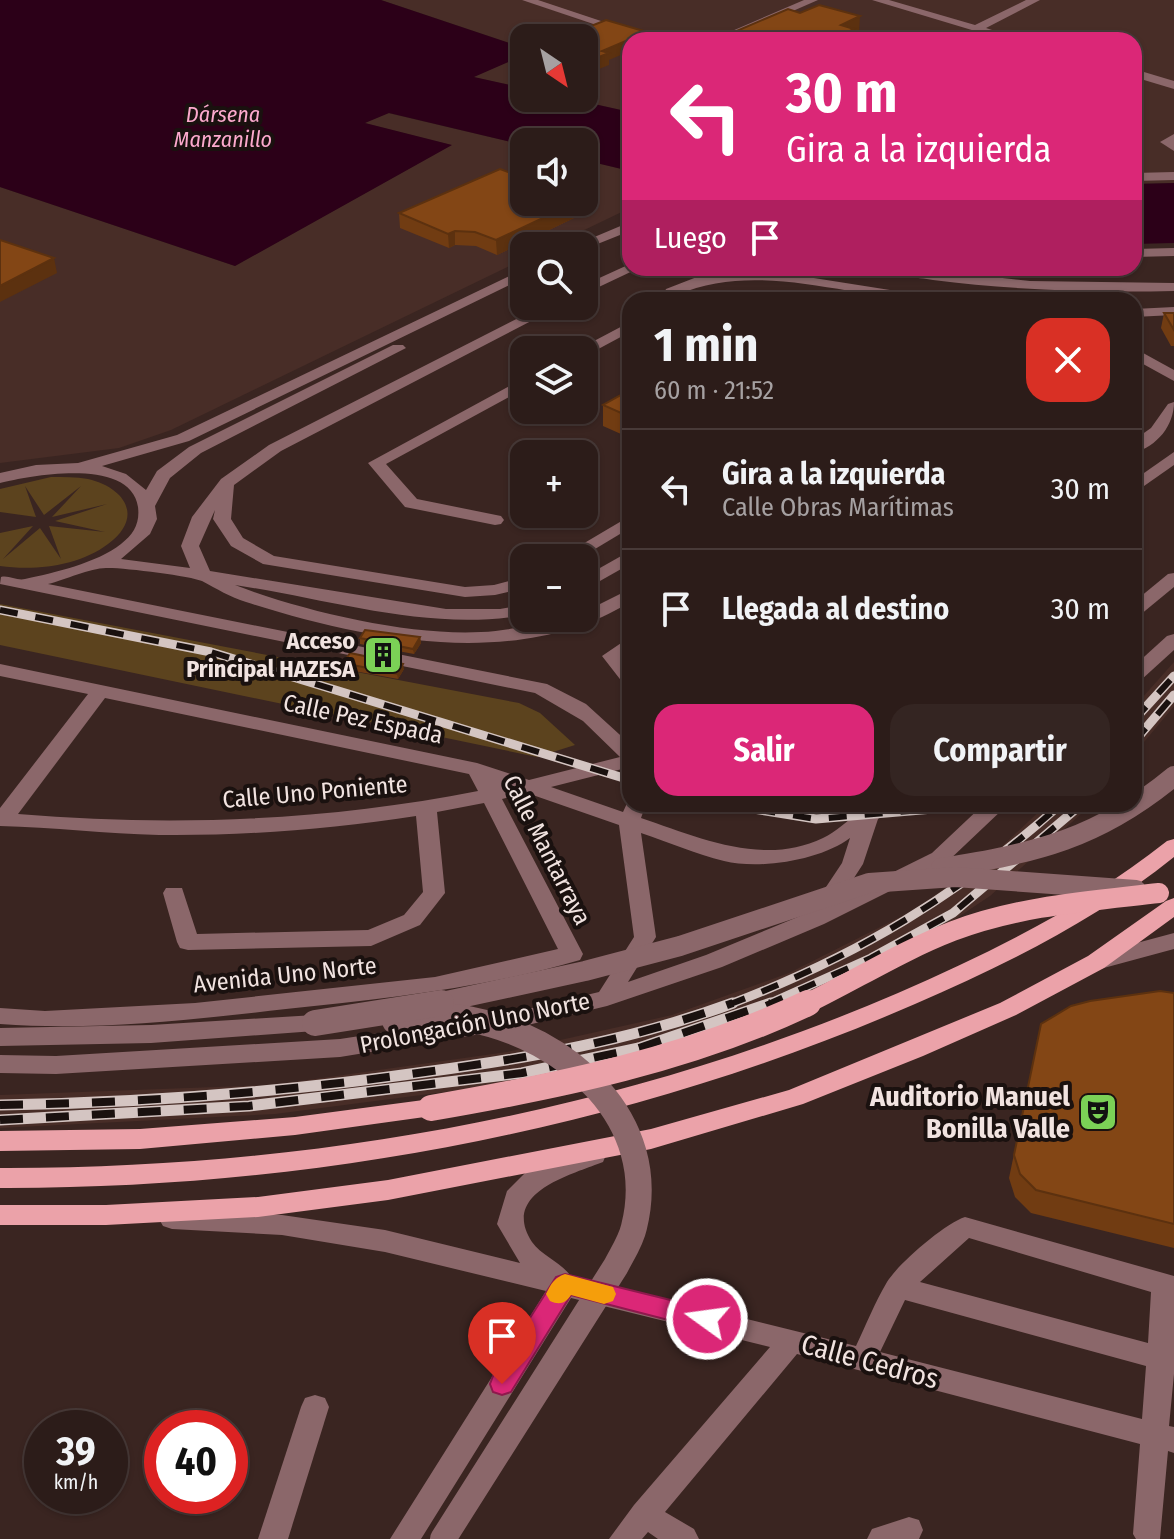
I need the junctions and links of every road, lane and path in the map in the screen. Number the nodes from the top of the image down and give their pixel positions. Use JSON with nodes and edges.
{"nodes":[{"id":1,"x":527,"y":0,"type":"edge"},
{"id":2,"x":571,"y":0,"type":"edge"},
{"id":3,"x":813,"y":0,"type":"edge"},
{"id":4,"x":877,"y":0,"type":"edge"},
{"id":5,"x":1035,"y":0,"type":"edge"},
{"id":6,"x":551,"y":8,"type":"junction"},
{"id":7,"x":977,"y":28,"type":"junction"},
{"id":8,"x":627,"y":32,"type":"edge"},
{"id":9,"x":736,"y":32,"type":"edge"},
{"id":10,"x":990,"y":32,"type":"edge"},
{"id":11,"x":1142,"y":75,"type":"edge"},
{"id":12,"x":1174,"y":85,"type":"edge"},
{"id":13,"x":1174,"y":138,"type":"edge"},
{"id":14,"x":1174,"y":147,"type":"edge"},
{"id":15,"x":1174,"y":176,"type":"edge"},
{"id":16,"x":1142,"y":177,"type":"edge"},
{"id":17,"x":622,"y":229,"type":"edge"},
{"id":18,"x":598,"y":239,"type":"edge"},
{"id":19,"x":622,"y":242,"type":"edge"},
{"id":20,"x":598,"y":252,"type":"edge"},
{"id":21,"x":1174,"y":252,"type":"edge"},
{"id":22,"x":1142,"y":253,"type":"edge"},
{"id":23,"x":1174,"y":258,"type":"edge"},
{"id":24,"x":1142,"y":259,"type":"edge"},
{"id":25,"x":622,"y":273,"type":"edge"},
{"id":26,"x":739,"y":276,"type":"edge"},
{"id":27,"x":776,"y":276,"type":"edge"},
{"id":28,"x":945,"y":276,"type":"edge"},
{"id":29,"x":510,"y":280,"type":"edge"},
{"id":30,"x":598,"y":284,"type":"edge"},
{"id":31,"x":1174,"y":287,"type":"edge"},
{"id":32,"x":671,"y":292,"type":"edge"},
{"id":33,"x":877,"y":292,"type":"edge"},
{"id":34,"x":510,"y":294,"type":"edge"},
{"id":35,"x":1174,"y":311,"type":"edge"},
{"id":36,"x":1142,"y":313,"type":"edge"},
{"id":37,"x":526,"y":320,"type":"edge"},
{"id":38,"x":622,"y":330,"type":"edge"},
{"id":39,"x":598,"y":343,"type":"edge"},
{"id":40,"x":1142,"y":358,"type":"edge"},
{"id":41,"x":1174,"y":376,"type":"edge"},
{"id":42,"x":510,"y":391,"type":"edge"},
{"id":43,"x":1174,"y":407,"type":"edge"},
{"id":44,"x":1142,"y":442,"type":"edge"},
{"id":45,"x":1174,"y":457,"type":"edge"},
{"id":46,"x":78,"y":468,"type":"junction"},
{"id":47,"x":0,"y":478,"type":"edge"},
{"id":48,"x":1142,"y":482,"type":"edge"},
{"id":49,"x":227,"y":483,"type":"junction"},
{"id":50,"x":147,"y":505,"type":"junction"},
{"id":51,"x":495,"y":520,"type":"dead end"},
{"id":52,"x":622,"y":526,"type":"edge"},
{"id":53,"x":591,"y":544,"type":"edge"},
{"id":54,"x":622,"y":561,"type":"edge"},
{"id":55,"x":104,"y":562,"type":"junction"},
{"id":56,"x":203,"y":574,"type":"junction"},
{"id":57,"x":598,"y":576,"type":"edge"},
{"id":58,"x":1174,"y":578,"type":"edge"},
{"id":59,"x":3,"y":580,"type":"edge"},
{"id":60,"x":510,"y":586,"type":"edge"},
{"id":61,"x":622,"y":598,"type":"edge"},
{"id":62,"x":1142,"y":604,"type":"edge"},
{"id":63,"x":510,"y":611,"type":"edge"},
{"id":64,"x":1174,"y":640,"type":"edge"},
{"id":65,"x":622,"y":648,"type":"edge"},
{"id":66,"x":622,"y":669,"type":"edge"},
{"id":67,"x":1142,"y":669,"type":"edge"},
{"id":68,"x":0,"y":670,"type":"edge"},
{"id":69,"x":101,"y":690,"type":"junction"},
{"id":70,"x":622,"y":750,"type":"edge"},
{"id":71,"x":622,"y":761,"type":"edge"},
{"id":72,"x":477,"y":769,"type":"junction"},
{"id":73,"x":1174,"y":776,"type":"edge"},
{"id":74,"x":526,"y":787,"type":"junction"},
{"id":75,"x":490,"y":796,"type":"junction"},
{"id":76,"x":1142,"y":802,"type":"edge"},
{"id":77,"x":426,"y":808,"type":"junction"},
{"id":78,"x":622,"y":811,"type":"edge"},
{"id":79,"x":870,"y":812,"type":"edge"},
{"id":80,"x":873,"y":812,"type":"edge"},
{"id":81,"x":988,"y":812,"type":"edge"},
{"id":82,"x":1130,"y":812,"type":"edge"},
{"id":83,"x":632,"y":813,"type":"edge"},
{"id":84,"x":1,"y":819,"type":"edge"},
{"id":85,"x":1174,"y":846,"type":"edge"},
{"id":86,"x":869,"y":883,"type":"junction"},
{"id":87,"x":174,"y":893,"type":"dead end"},
{"id":88,"x":1169,"y":897,"type":"edge"},
{"id":89,"x":816,"y":919,"type":"junction"},
{"id":90,"x":1174,"y":941,"type":"edge"},
{"id":91,"x":572,"y":954,"type":"joint"},
{"id":92,"x":1096,"y":962,"type":"junction"},
{"id":93,"x":607,"y":998,"type":"junction"},
{"id":94,"x":0,"y":1016,"type":"edge"},
{"id":95,"x":315,"y":1023,"type":"junction"},
{"id":96,"x":0,"y":1037,"type":"edge"},
{"id":97,"x":0,"y":1064,"type":"edge"},
{"id":98,"x":0,"y":1141,"type":"edge"},
{"id":99,"x":607,"y":1150,"type":"junction"},
{"id":100,"x":0,"y":1178,"type":"edge"},
{"id":101,"x":0,"y":1215,"type":"edge"},
{"id":102,"x":106,"y":1215,"type":"junction"},
{"id":103,"x":565,"y":1284,"type":"junction"},
{"id":104,"x":1169,"y":1286,"type":"edge"},
{"id":105,"x":898,"y":1287,"type":"junction"},
{"id":106,"x":792,"y":1341,"type":"junction"},
{"id":107,"x":863,"y":1359,"type":"junction"},
{"id":108,"x":1166,"y":1360,"type":"edge"},
{"id":109,"x":315,"y":1407,"type":"dead end"},
{"id":110,"x":1164,"y":1438,"type":"edge"},
{"id":111,"x":644,"y":1514,"type":"junction"},
{"id":112,"x":1148,"y":1534,"type":"dead end"},
{"id":113,"x":273,"y":1539,"type":"edge"},
{"id":114,"x":405,"y":1539,"type":"edge"},
{"id":115,"x":443,"y":1539,"type":"edge"},
{"id":116,"x":624,"y":1539,"type":"edge"},
{"id":117,"x":684,"y":1539,"type":"edge"}],
"edges":[{"from":1,"to":6,"type":"street"},
{"from":2,"to":6,"type":"street"},
{"from":3,"to":9,"type":"street"},
{"from":4,"to":7,"type":"street"},
{"from":5,"to":7,"type":"street"},
{"from":6,"to":8,"type":"street"},
{"from":7,"to":10,"type":"street"},
{"from":11,"to":12,"type":"street"},
{"from":13,"to":14,"type":"street"},
{"from":15,"to":16,"type":"street"},
{"from":17,"to":18,"type":"street"},
{"from":19,"to":20,"type":"street"},
{"from":21,"to":22,"type":"street"},
{"from":23,"to":24,"type":"street"},
{"from":25,"to":30,"type":"street"},
{"from":26,"to":32,"type":"street"},
{"from":27,"to":33,"type":"street"},
{"from":28,"to":31,"type":"street"},
{"from":29,"to":46,"type":"street"},
{"from":34,"to":50,"type":"street"},
{"from":35,"to":36,"type":"street"},
{"from":37,"to":49,"type":"street"},
{"from":38,"to":39,"type":"street"},
{"from":40,"to":41,"type":"street"},
{"from":42,"to":51,"type":"street"},
{"from":43,"to":44,"type":"street"},
{"from":45,"to":48,"type":"street"},
{"from":46,"to":47,"type":"street"},
{"from":46,"to":50,"type":"street"},
{"from":49,"to":56,"type":"street"},
{"from":49,"to":60,"type":"street"},
{"from":50,"to":55,"type":"street"},
{"from":52,"to":53,"type":"street"},
{"from":54,"to":57,"type":"street"},
{"from":55,"to":56,"type":"street"},
{"from":55,"to":59,"type":"street"},
{"from":56,"to":61,"type":"street"},
{"from":56,"to":63,"type":"street"},
{"from":58,"to":62,"type":"street"},
{"from":59,"to":70,"type":"street"},
{"from":64,"to":67,"type":"street"},
{"from":65,"to":66,"type":"street"},
{"from":68,"to":69,"type":"street","name":"Calle Pez Espada"},
{"from":69,"to":72,"type":"street","name":"Calle Pez Espada"},
{"from":69,"to":84,"type":"street"},
{"from":71,"to":74,"type":"street","name":"Calle Uno Poniente"},
{"from":72,"to":74,"type":"street","name":"Calle Pez Espada"},
{"from":72,"to":75,"type":"street","name":"Calle Mantarraya"},
{"from":73,"to":76,"type":"street","bridge":true},
{"from":74,"to":75,"type":"street","name":"Calle Uno Poniente"},
{"from":74,"to":78,"type":"street","name":"Calle Pez Espada"},
{"from":75,"to":77,"type":"street","name":"Calle Uno Poniente"},
{"from":75,"to":91,"type":"street","name":"Calle Mantarraya"},
{"from":77,"to":84,"type":"street","name":"Calle Uno Poniente"},
{"from":77,"to":87,"type":"street"},
{"from":79,"to":83,"type":"street","name":"Calle Pez Espada"},
{"from":80,"to":89,"type":"street"},
{"from":81,"to":89,"type":"street","name":"Prolongación Uno Norte"},
{"from":82,"to":86,"type":"street","bridge":true},
{"from":83,"to":93,"type":"street"},
{"from":85,"to":100,"type":"main road"},
{"from":86,"to":88,"type":"street","bridge":true},
{"from":86,"to":95,"type":"street","bridge":true},
{"from":88,"to":92,"type":"main road"},
{"from":88,"to":98,"type":"main road","bridge":true},
{"from":89,"to":93,"type":"street","name":"Prolongación Uno Norte"},
{"from":90,"to":92,"type":"street"},
{"from":91,"to":94,"type":"street","name":"Avenida Uno Norte"},
{"from":92,"to":99,"type":"main road"},
{"from":93,"to":97,"type":"street","name":"Prolongación Uno Norte"},
{"from":95,"to":96,"type":"street"},
{"from":95,"to":115,"type":"street","bridge":true},
{"from":99,"to":102,"type":"main road"},
{"from":99,"to":103,"type":"street"},
{"from":101,"to":102,"type":"main road"},
{"from":102,"to":103,"type":"street","name":"Calle Cedros"},
{"from":103,"to":106,"type":"street","name":"Calle Cedros"},
{"from":103,"to":114,"type":"street"},
{"from":104,"to":105,"type":"street"},
{"from":104,"to":108,"type":"street"},
{"from":105,"to":107,"type":"street"},
{"from":105,"to":108,"type":"street"},
{"from":106,"to":107,"type":"street","name":"Calle Cedros"},
{"from":106,"to":111,"type":"street"},
{"from":107,"to":110,"type":"street","name":"Calle Cedros"},
{"from":108,"to":110,"type":"street"},
{"from":109,"to":113,"type":"street"},
{"from":110,"to":112,"type":"street"},
{"from":111,"to":116,"type":"street"},
{"from":111,"to":117,"type":"street"}]}
